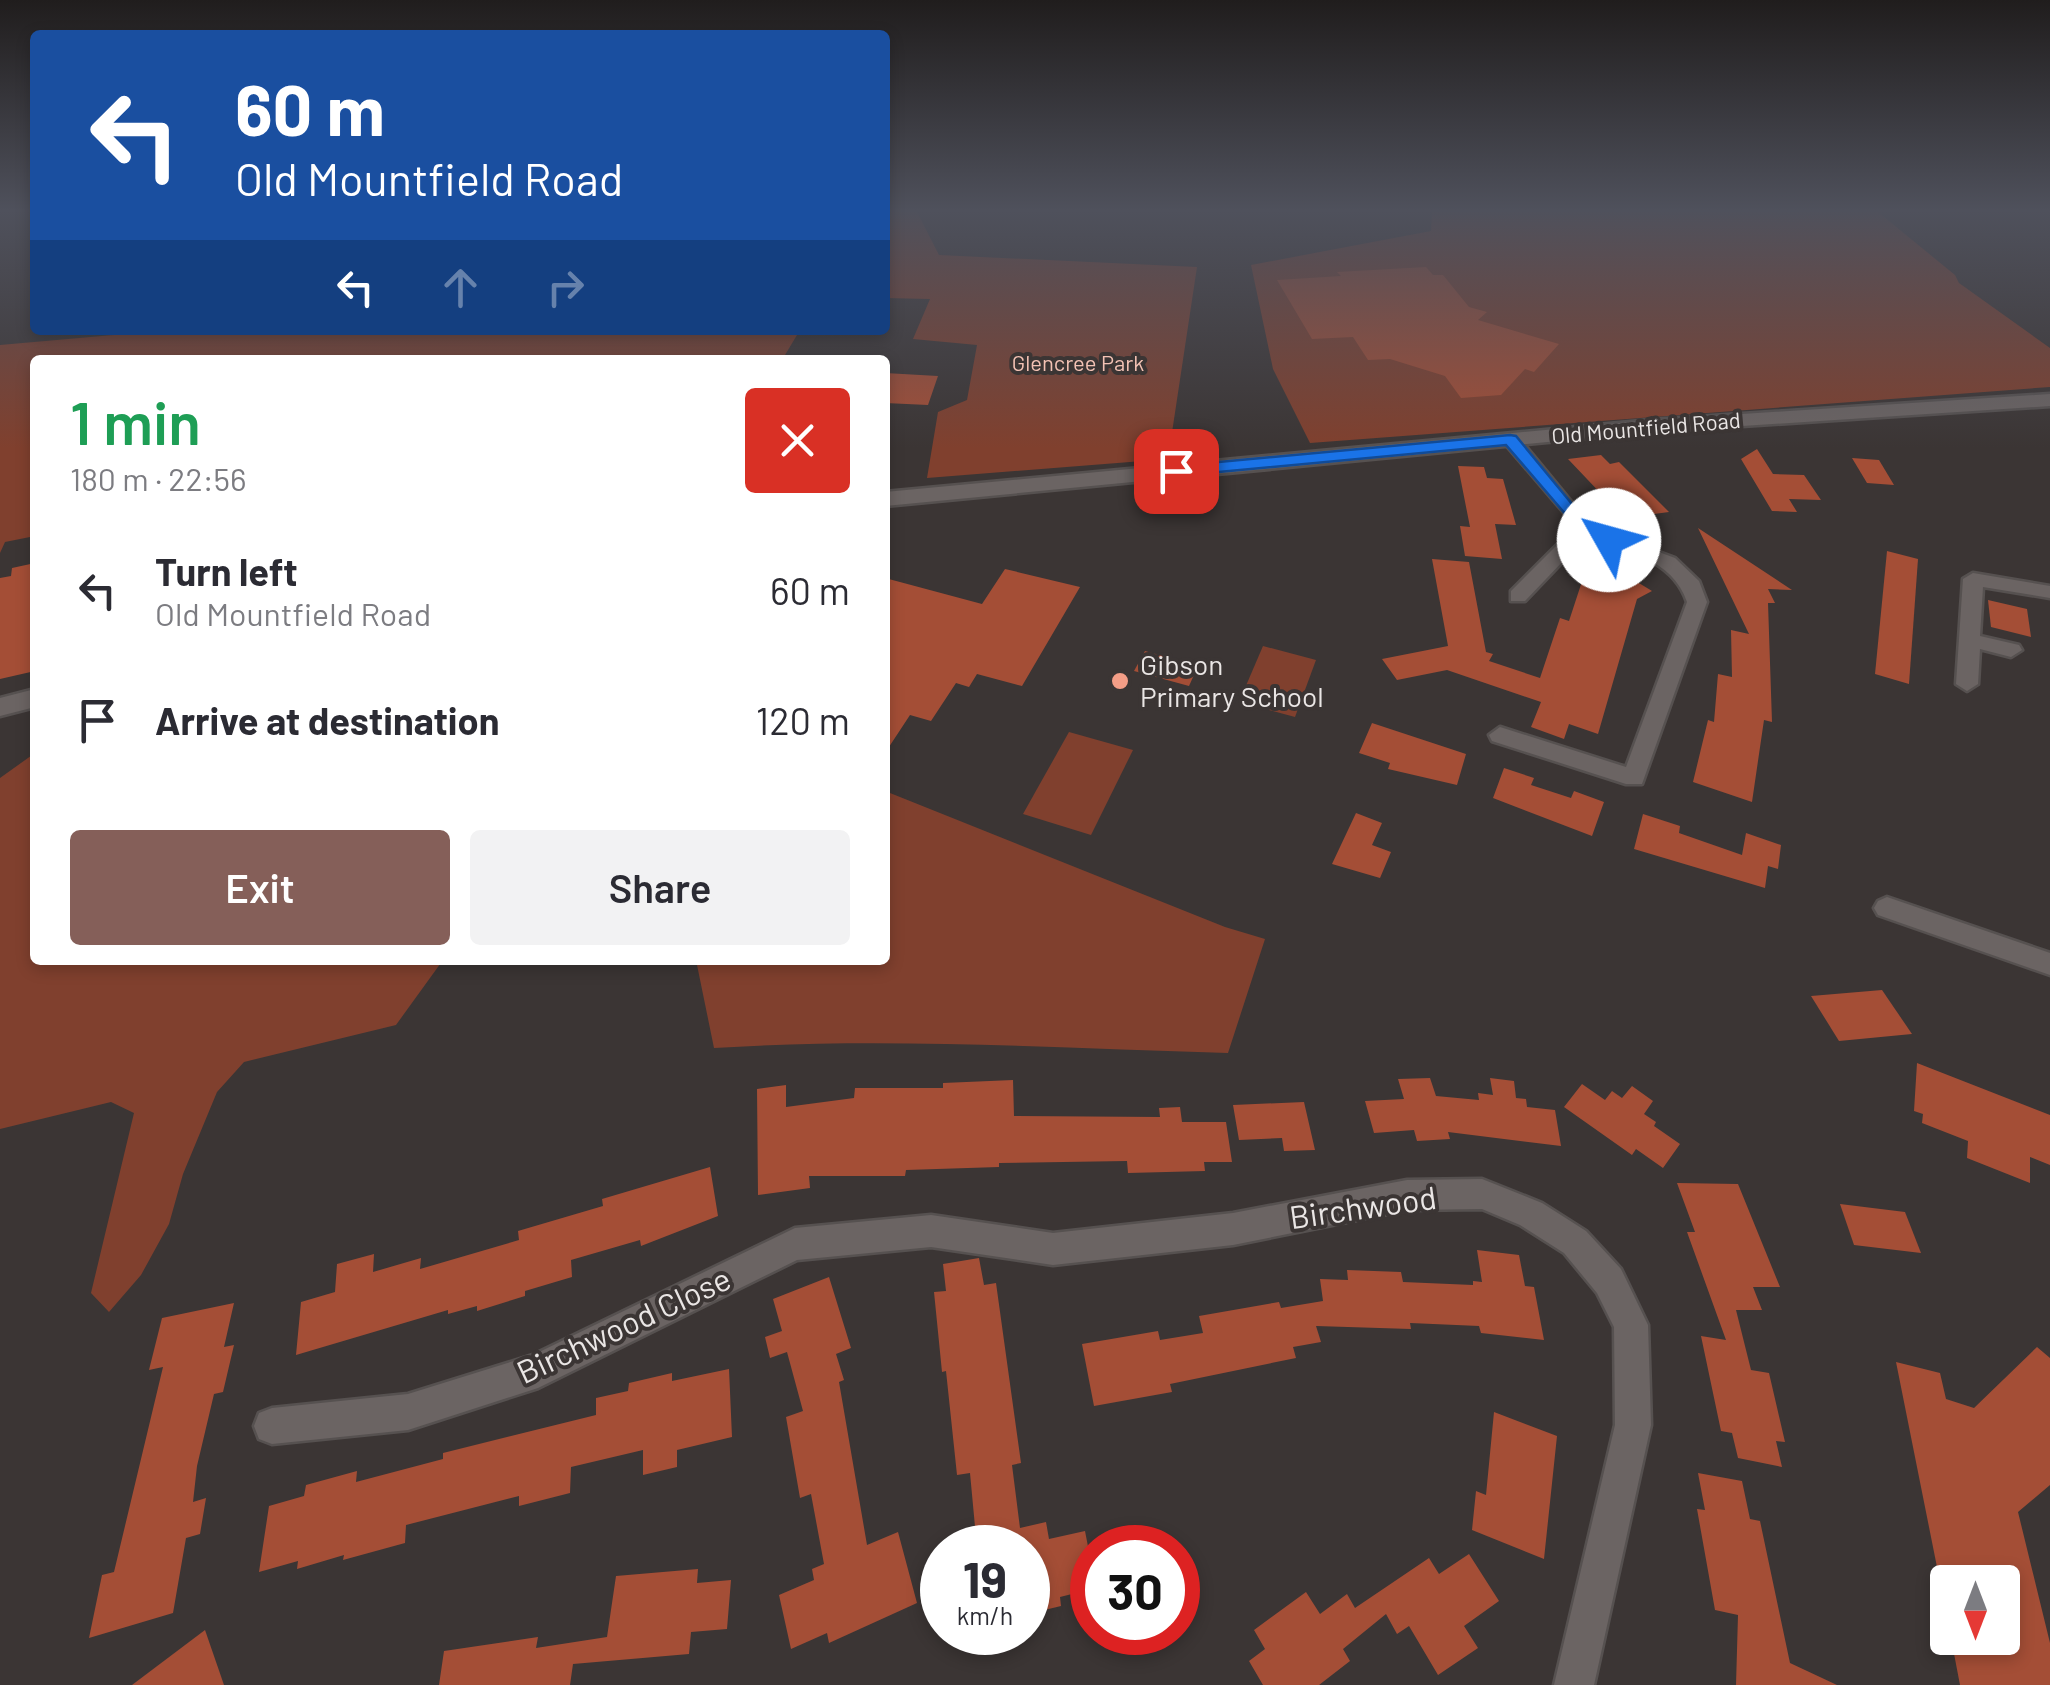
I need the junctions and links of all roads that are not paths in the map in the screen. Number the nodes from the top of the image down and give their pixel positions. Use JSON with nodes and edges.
{"nodes":[{"id":1,"x":2050,"y":400,"type":"edge"},
{"id":2,"x":1510,"y":440,"type":"junction"},
{"id":3,"x":890,"y":500,"type":"edge"},
{"id":4,"x":1583,"y":530,"type":"junction"},
{"id":5,"x":2050,"y":592,"type":"edge"},
{"id":6,"x":1518,"y":596,"type":"dead end"},
{"id":7,"x":1969,"y":640,"type":"junction"},
{"id":8,"x":2011,"y":650,"type":"dead end"},
{"id":9,"x":1966,"y":684,"type":"dead end"},
{"id":10,"x":30,"y":699,"type":"edge"},
{"id":11,"x":0,"y":707,"type":"edge"},
{"id":12,"x":1500,"y":734,"type":"dead end"},
{"id":13,"x":1887,"y":908,"type":"dead end"},
{"id":14,"x":2050,"y":964,"type":"edge"},
{"id":15,"x":795,"y":1244,"type":"joint"},
{"id":16,"x":272,"y":1426,"type":"dead end"},
{"id":17,"x":1574,"y":1685,"type":"edge"}],
"edges":[{"from":1,"to":2,"type":"street","name":"Old Mountfield Road"},
{"from":2,"to":3,"type":"street","name":"Old Mountfield Road"},
{"from":2,"to":4,"type":"street"},
{"from":4,"to":6,"type":"street"},
{"from":4,"to":12,"type":"street"},
{"from":5,"to":7,"type":"street"},
{"from":7,"to":8,"type":"street"},
{"from":7,"to":9,"type":"street"},
{"from":10,"to":11,"type":"street"},
{"from":13,"to":14,"type":"street"},
{"from":15,"to":16,"type":"street","name":"Birchwood Close"},
{"from":15,"to":17,"type":"street","name":"Birchwood"}]}
